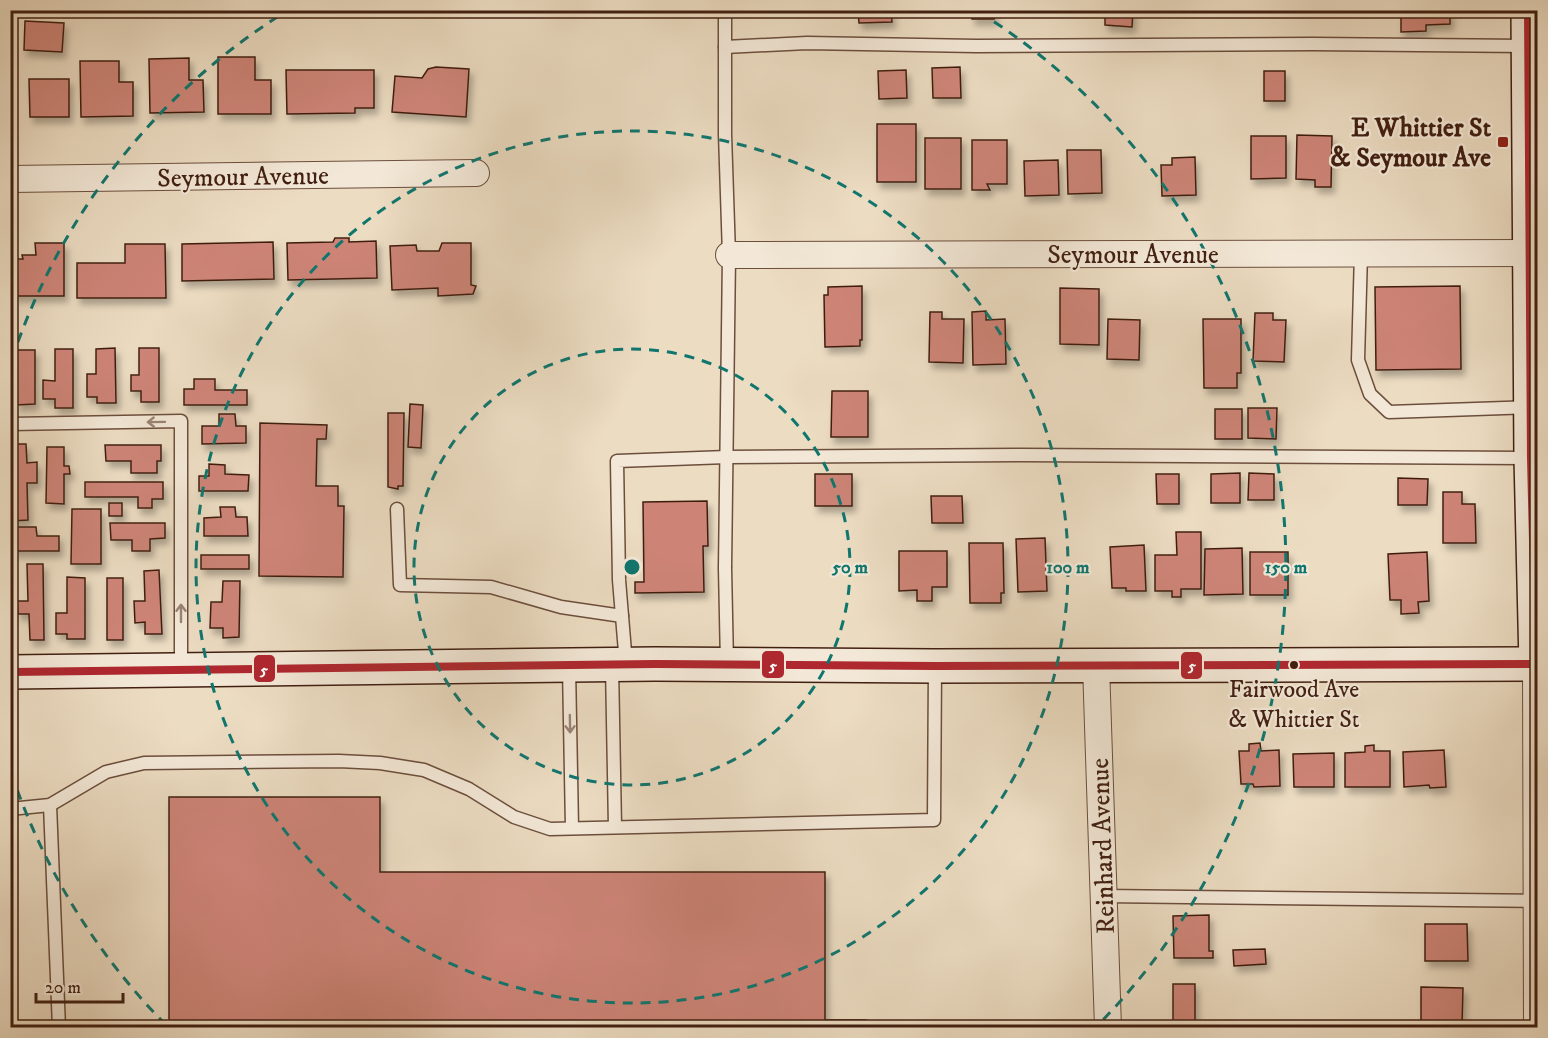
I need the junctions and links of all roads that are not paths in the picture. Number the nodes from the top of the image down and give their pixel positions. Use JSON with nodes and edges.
{"nodes":[{"id":1,"x":725,"y":10,"type":"edge"},
{"id":2,"x":1528,"y":10,"type":"edge"},
{"id":3,"x":1533,"y":46,"type":"edge"},
{"id":4,"x":725,"y":47,"type":"junction"},
{"id":5,"x":476,"y":173,"type":"dead end"},
{"id":6,"x":10,"y":179,"type":"edge"},
{"id":7,"x":1361,"y":253,"type":"junction"},
{"id":8,"x":729,"y":255,"type":"junction"},
{"id":9,"x":1535,"y":255,"type":"edge"},
{"id":10,"x":1531,"y":407,"type":"junction"},
{"id":11,"x":10,"y":424,"type":"edge"},
{"id":12,"x":727,"y":457,"type":"junction"},
{"id":13,"x":1536,"y":457,"type":"edge"},
{"id":14,"x":397,"y":509,"type":"dead end"},
{"id":15,"x":622,"y":616,"type":"junction"},
{"id":16,"x":1537,"y":664,"type":"edge"},
{"id":17,"x":619,"y":665,"type":"junction"},
{"id":18,"x":727,"y":665,"type":"junction"},
{"id":19,"x":1096,"y":665,"type":"junction"},
{"id":20,"x":569,"y":666,"type":"junction"},
{"id":21,"x":935,"y":666,"type":"junction"},
{"id":22,"x":181,"y":671,"type":"junction"},
{"id":23,"x":10,"y":672,"type":"edge"},
{"id":24,"x":50,"y":805,"type":"junction"},
{"id":25,"x":10,"y":809,"type":"edge"},
{"id":26,"x":615,"y":827,"type":"junction"},
{"id":27,"x":572,"y":828,"type":"junction"},
{"id":28,"x":1103,"y":896,"type":"junction"},
{"id":29,"x":1537,"y":901,"type":"edge"},
{"id":30,"x":59,"y":1028,"type":"edge"},
{"id":31,"x":1108,"y":1028,"type":"edge"},
{"id":32,"x":1537,"y":1028,"type":"edge"}],
"edges":[{"from":1,"to":4,"type":"lane"},
{"from":2,"to":3,"type":"street"},
{"from":3,"to":4,"type":"lane"},
{"from":3,"to":9,"type":"street"},
{"from":4,"to":8,"type":"lane"},
{"from":5,"to":6,"type":"street","name":"Seymour Avenue"},
{"from":7,"to":8,"type":"street","name":"Seymour Avenue"},
{"from":7,"to":9,"type":"street","name":"Seymour Avenue"},
{"from":7,"to":10,"type":"lane"},
{"from":8,"to":12,"type":"lane"},
{"from":9,"to":10,"type":"street"},
{"from":10,"to":13,"type":"street"},
{"from":22,"to":11,"type":"lane","one_way":true},
{"from":12,"to":13,"type":"lane"},
{"from":12,"to":15,"type":"lane"},
{"from":12,"to":18,"type":"lane"},
{"from":13,"to":16,"type":"street"},
{"from":14,"to":15,"type":"lane"},
{"from":15,"to":17,"type":"lane"},
{"from":16,"to":19,"type":"street"},
{"from":16,"to":29,"type":"street"},
{"from":17,"to":18,"type":"street"},
{"from":17,"to":20,"type":"street"},
{"from":17,"to":26,"type":"lane"},
{"from":18,"to":21,"type":"street"},
{"from":19,"to":21,"type":"street"},
{"from":19,"to":28,"type":"street","name":"Reinhard Avenue"},
{"from":20,"to":22,"type":"street"},
{"from":20,"to":27,"type":"lane","one_way":true},
{"from":21,"to":26,"type":"lane"},
{"from":22,"to":23,"type":"street"},
{"from":24,"to":25,"type":"lane"},
{"from":24,"to":27,"type":"lane"},
{"from":24,"to":30,"type":"lane"},
{"from":26,"to":27,"type":"lane"},
{"from":28,"to":29,"type":"lane"},
{"from":28,"to":31,"type":"street","name":"Reinhard Avenue"},
{"from":29,"to":32,"type":"street"}]}
